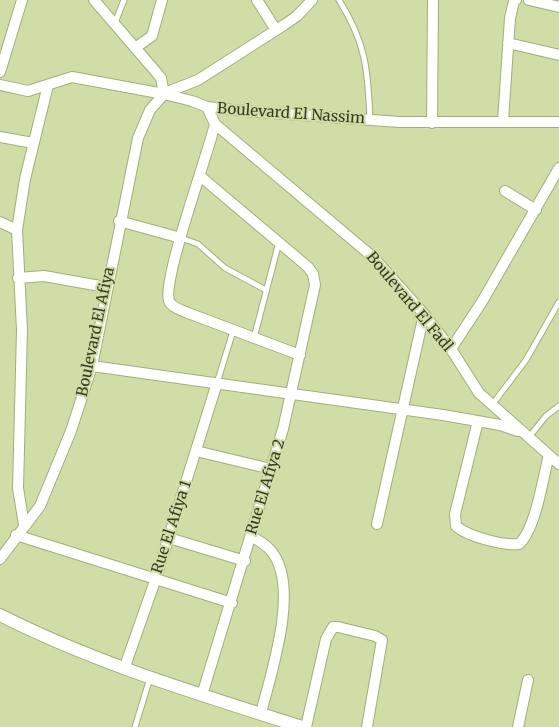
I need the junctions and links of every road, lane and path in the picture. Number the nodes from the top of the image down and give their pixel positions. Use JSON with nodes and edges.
{"nodes":[{"id":1,"x":22,"y":0,"type":"edge"},
{"id":2,"x":94,"y":0,"type":"edge"},
{"id":3,"x":124,"y":0,"type":"edge"},
{"id":4,"x":162,"y":0,"type":"edge"},
{"id":5,"x":257,"y":0,"type":"edge"},
{"id":6,"x":312,"y":0,"type":"edge"},
{"id":7,"x":339,"y":0,"type":"edge"},
{"id":8,"x":433,"y":0,"type":"edge"},
{"id":9,"x":516,"y":0,"type":"edge"},
{"id":10,"x":529,"y":0,"type":"edge"},
{"id":11,"x":559,"y":7,"type":"edge"},
{"id":12,"x":114,"y":24,"type":"junction"},
{"id":13,"x":276,"y":30,"type":"junction"},
{"id":14,"x":508,"y":43,"type":"junction"},
{"id":15,"x":135,"y":48,"type":"junction"},
{"id":16,"x":559,"y":55,"type":"edge"},
{"id":17,"x":0,"y":72,"type":"edge"},
{"id":18,"x":0,"y":85,"type":"edge"},
{"id":19,"x":48,"y":85,"type":"junction"},
{"id":20,"x":164,"y":94,"type":"junction"},
{"id":21,"x":207,"y":107,"type":"junction"},
{"id":22,"x":370,"y":120,"type":"junction"},
{"id":23,"x":503,"y":122,"type":"junction"},
{"id":24,"x":559,"y":122,"type":"edge"},
{"id":25,"x":432,"y":123,"type":"junction"},
{"id":26,"x":215,"y":124,"type":"junction"},
{"id":27,"x":0,"y":137,"type":"edge"},
{"id":28,"x":33,"y":143,"type":"junction"},
{"id":29,"x":559,"y":168,"type":"edge"},
{"id":30,"x":200,"y":176,"type":"junction"},
{"id":31,"x":505,"y":192,"type":"dead end"},
{"id":32,"x":536,"y":210,"type":"junction"},
{"id":33,"x":119,"y":221,"type":"junction"},
{"id":34,"x":0,"y":222,"type":"edge"},
{"id":35,"x":17,"y":230,"type":"junction"},
{"id":36,"x":181,"y":238,"type":"junction"},
{"id":37,"x":279,"y":241,"type":"junction"},
{"id":38,"x":18,"y":278,"type":"junction"},
{"id":39,"x":106,"y":287,"type":"junction"},
{"id":40,"x":266,"y":290,"type":"junction"},
{"id":41,"x":559,"y":302,"type":"edge"},
{"id":42,"x":424,"y":314,"type":"junction"},
{"id":43,"x":233,"y":331,"type":"junction"},
{"id":44,"x":254,"y":338,"type":"junction"},
{"id":45,"x":451,"y":349,"type":"junction"},
{"id":46,"x":300,"y":355,"type":"junction"},
{"id":47,"x":92,"y":366,"type":"junction"},
{"id":48,"x":217,"y":383,"type":"junction"},
{"id":49,"x":291,"y":393,"type":"junction"},
{"id":50,"x":491,"y":405,"type":"junction"},
{"id":51,"x":559,"y":406,"type":"edge"},
{"id":52,"x":402,"y":409,"type":"junction"},
{"id":53,"x":478,"y":421,"type":"junction"},
{"id":54,"x":526,"y":435,"type":"junction"},
{"id":55,"x":196,"y":450,"type":"junction"},
{"id":56,"x":549,"y":455,"type":"junction"},
{"id":57,"x":559,"y":464,"type":"edge"},
{"id":58,"x":271,"y":469,"type":"junction"},
{"id":59,"x":376,"y":524,"type":"dead end"},
{"id":60,"x":24,"y":525,"type":"junction"},
{"id":61,"x":16,"y":535,"type":"junction"},
{"id":62,"x":251,"y":536,"type":"junction"},
{"id":63,"x":169,"y":538,"type":"junction"},
{"id":64,"x":0,"y":559,"type":"edge"},
{"id":65,"x":244,"y":561,"type":"junction"},
{"id":66,"x":155,"y":581,"type":"junction"},
{"id":67,"x":232,"y":604,"type":"junction"},
{"id":68,"x":0,"y":615,"type":"edge"},
{"id":69,"x":124,"y":669,"type":"junction"},
{"id":70,"x":150,"y":678,"type":"junction"},
{"id":71,"x":528,"y":680,"type":"dead end"},
{"id":72,"x":202,"y":696,"type":"junction"},
{"id":73,"x":261,"y":713,"type":"junction"},
{"id":74,"x":135,"y":727,"type":"edge"},
{"id":75,"x":304,"y":727,"type":"edge"},
{"id":76,"x":367,"y":727,"type":"edge"},
{"id":77,"x":518,"y":727,"type":"edge"}],
"edges":[{"from":1,"to":17,"type":"street"},
{"from":2,"to":12,"type":"street"},
{"from":3,"to":12,"type":"lane"},
{"from":4,"to":15,"type":"street"},
{"from":5,"to":13,"type":"street"},
{"from":6,"to":13,"type":"street"},
{"from":7,"to":22,"type":"lane"},
{"from":8,"to":25,"type":"street"},
{"from":9,"to":14,"type":"street"},
{"from":10,"to":11,"type":"street"},
{"from":12,"to":15,"type":"street"},
{"from":13,"to":20,"type":"street"},
{"from":14,"to":16,"type":"street"},
{"from":14,"to":23,"type":"street"},
{"from":15,"to":20,"type":"street"},
{"from":18,"to":19,"type":"street","name":"Boulevard El Nassim"},
{"from":19,"to":20,"type":"street","name":"Boulevard El Nassim"},
{"from":19,"to":28,"type":"street"},
{"from":20,"to":21,"type":"street","name":"Boulevard El Nassim"},
{"from":20,"to":33,"type":"street","name":"Boulevard El Afiya"},
{"from":21,"to":22,"type":"street","name":"Boulevard El Nassim"},
{"from":21,"to":26,"type":"street","name":"Boulevard El Fadl"},
{"from":22,"to":25,"type":"street","name":"Boulevard El Nassim"},
{"from":23,"to":24,"type":"street","name":"Boulevard El Nassim"},
{"from":23,"to":25,"type":"street","name":"Boulevard El Nassim"},
{"from":26,"to":30,"type":"street"},
{"from":26,"to":42,"type":"street","name":"Boulevard El Fadl"},
{"from":27,"to":28,"type":"street"},
{"from":28,"to":35,"type":"street"},
{"from":29,"to":32,"type":"street"},
{"from":30,"to":36,"type":"street"},
{"from":30,"to":37,"type":"street"},
{"from":31,"to":32,"type":"street"},
{"from":32,"to":45,"type":"street"},
{"from":33,"to":36,"type":"street"},
{"from":33,"to":39,"type":"street","name":"Boulevard El Afiya"},
{"from":34,"to":35,"type":"street"},
{"from":35,"to":38,"type":"street"},
{"from":36,"to":40,"type":"lane"},
{"from":36,"to":43,"type":"street"},
{"from":37,"to":40,"type":"lane"},
{"from":37,"to":46,"type":"street","name":"Rue El Afiya 2"},
{"from":38,"to":39,"type":"street"},
{"from":38,"to":60,"type":"street"},
{"from":39,"to":47,"type":"street","name":"Boulevard El Afiya"},
{"from":40,"to":44,"type":"lane"},
{"from":41,"to":50,"type":"lane"},
{"from":42,"to":45,"type":"street","name":"Boulevard El Fadl"},
{"from":42,"to":52,"type":"street"},
{"from":43,"to":44,"type":"street"},
{"from":43,"to":48,"type":"lane"},
{"from":44,"to":46,"type":"street"},
{"from":45,"to":50,"type":"street","name":"Boulevard El Fadl"},
{"from":46,"to":49,"type":"street","name":"Rue El Afiya 2"},
{"from":47,"to":48,"type":"street"},
{"from":47,"to":60,"type":"street","name":"Boulevard El Afiya"},
{"from":48,"to":49,"type":"street"},
{"from":48,"to":55,"type":"street","name":"Rue El Afiya 1"},
{"from":49,"to":52,"type":"street"},
{"from":49,"to":58,"type":"street","name":"Rue El Afiya 2"},
{"from":50,"to":54,"type":"street","name":"Boulevard El Fadl"},
{"from":51,"to":54,"type":"lane"},
{"from":52,"to":53,"type":"street"},
{"from":52,"to":59,"type":"street"},
{"from":53,"to":54,"type":"street"},
{"from":53,"to":56,"type":"street"},
{"from":54,"to":56,"type":"street","name":"Boulevard El Fadl"},
{"from":55,"to":58,"type":"street"},
{"from":55,"to":63,"type":"street","name":"Rue El Afiya 1"},
{"from":56,"to":57,"type":"street","name":"Boulevard El Fadl"},
{"from":58,"to":62,"type":"street","name":"Rue El Afiya 2"},
{"from":60,"to":61,"type":"street","name":"Boulevard El Afiya"},
{"from":61,"to":64,"type":"street","name":"Boulevard El Afiya"},
{"from":61,"to":66,"type":"street"},
{"from":62,"to":65,"type":"street","name":"Rue El Afiya 2"},
{"from":62,"to":73,"type":"street"},
{"from":63,"to":65,"type":"street"},
{"from":63,"to":66,"type":"street","name":"Rue El Afiya 1"},
{"from":65,"to":67,"type":"street","name":"Rue El Afiya 2"},
{"from":66,"to":67,"type":"street"},
{"from":66,"to":69,"type":"street","name":"Rue El Afiya 1"},
{"from":67,"to":72,"type":"street","name":"Rue El Afiya 2"},
{"from":68,"to":69,"type":"street"},
{"from":69,"to":70,"type":"street"},
{"from":70,"to":72,"type":"street"},
{"from":70,"to":74,"type":"lane"},
{"from":71,"to":77,"type":"street"},
{"from":72,"to":73,"type":"street"},
{"from":73,"to":75,"type":"street"},
{"from":75,"to":76,"type":"street"}]}
